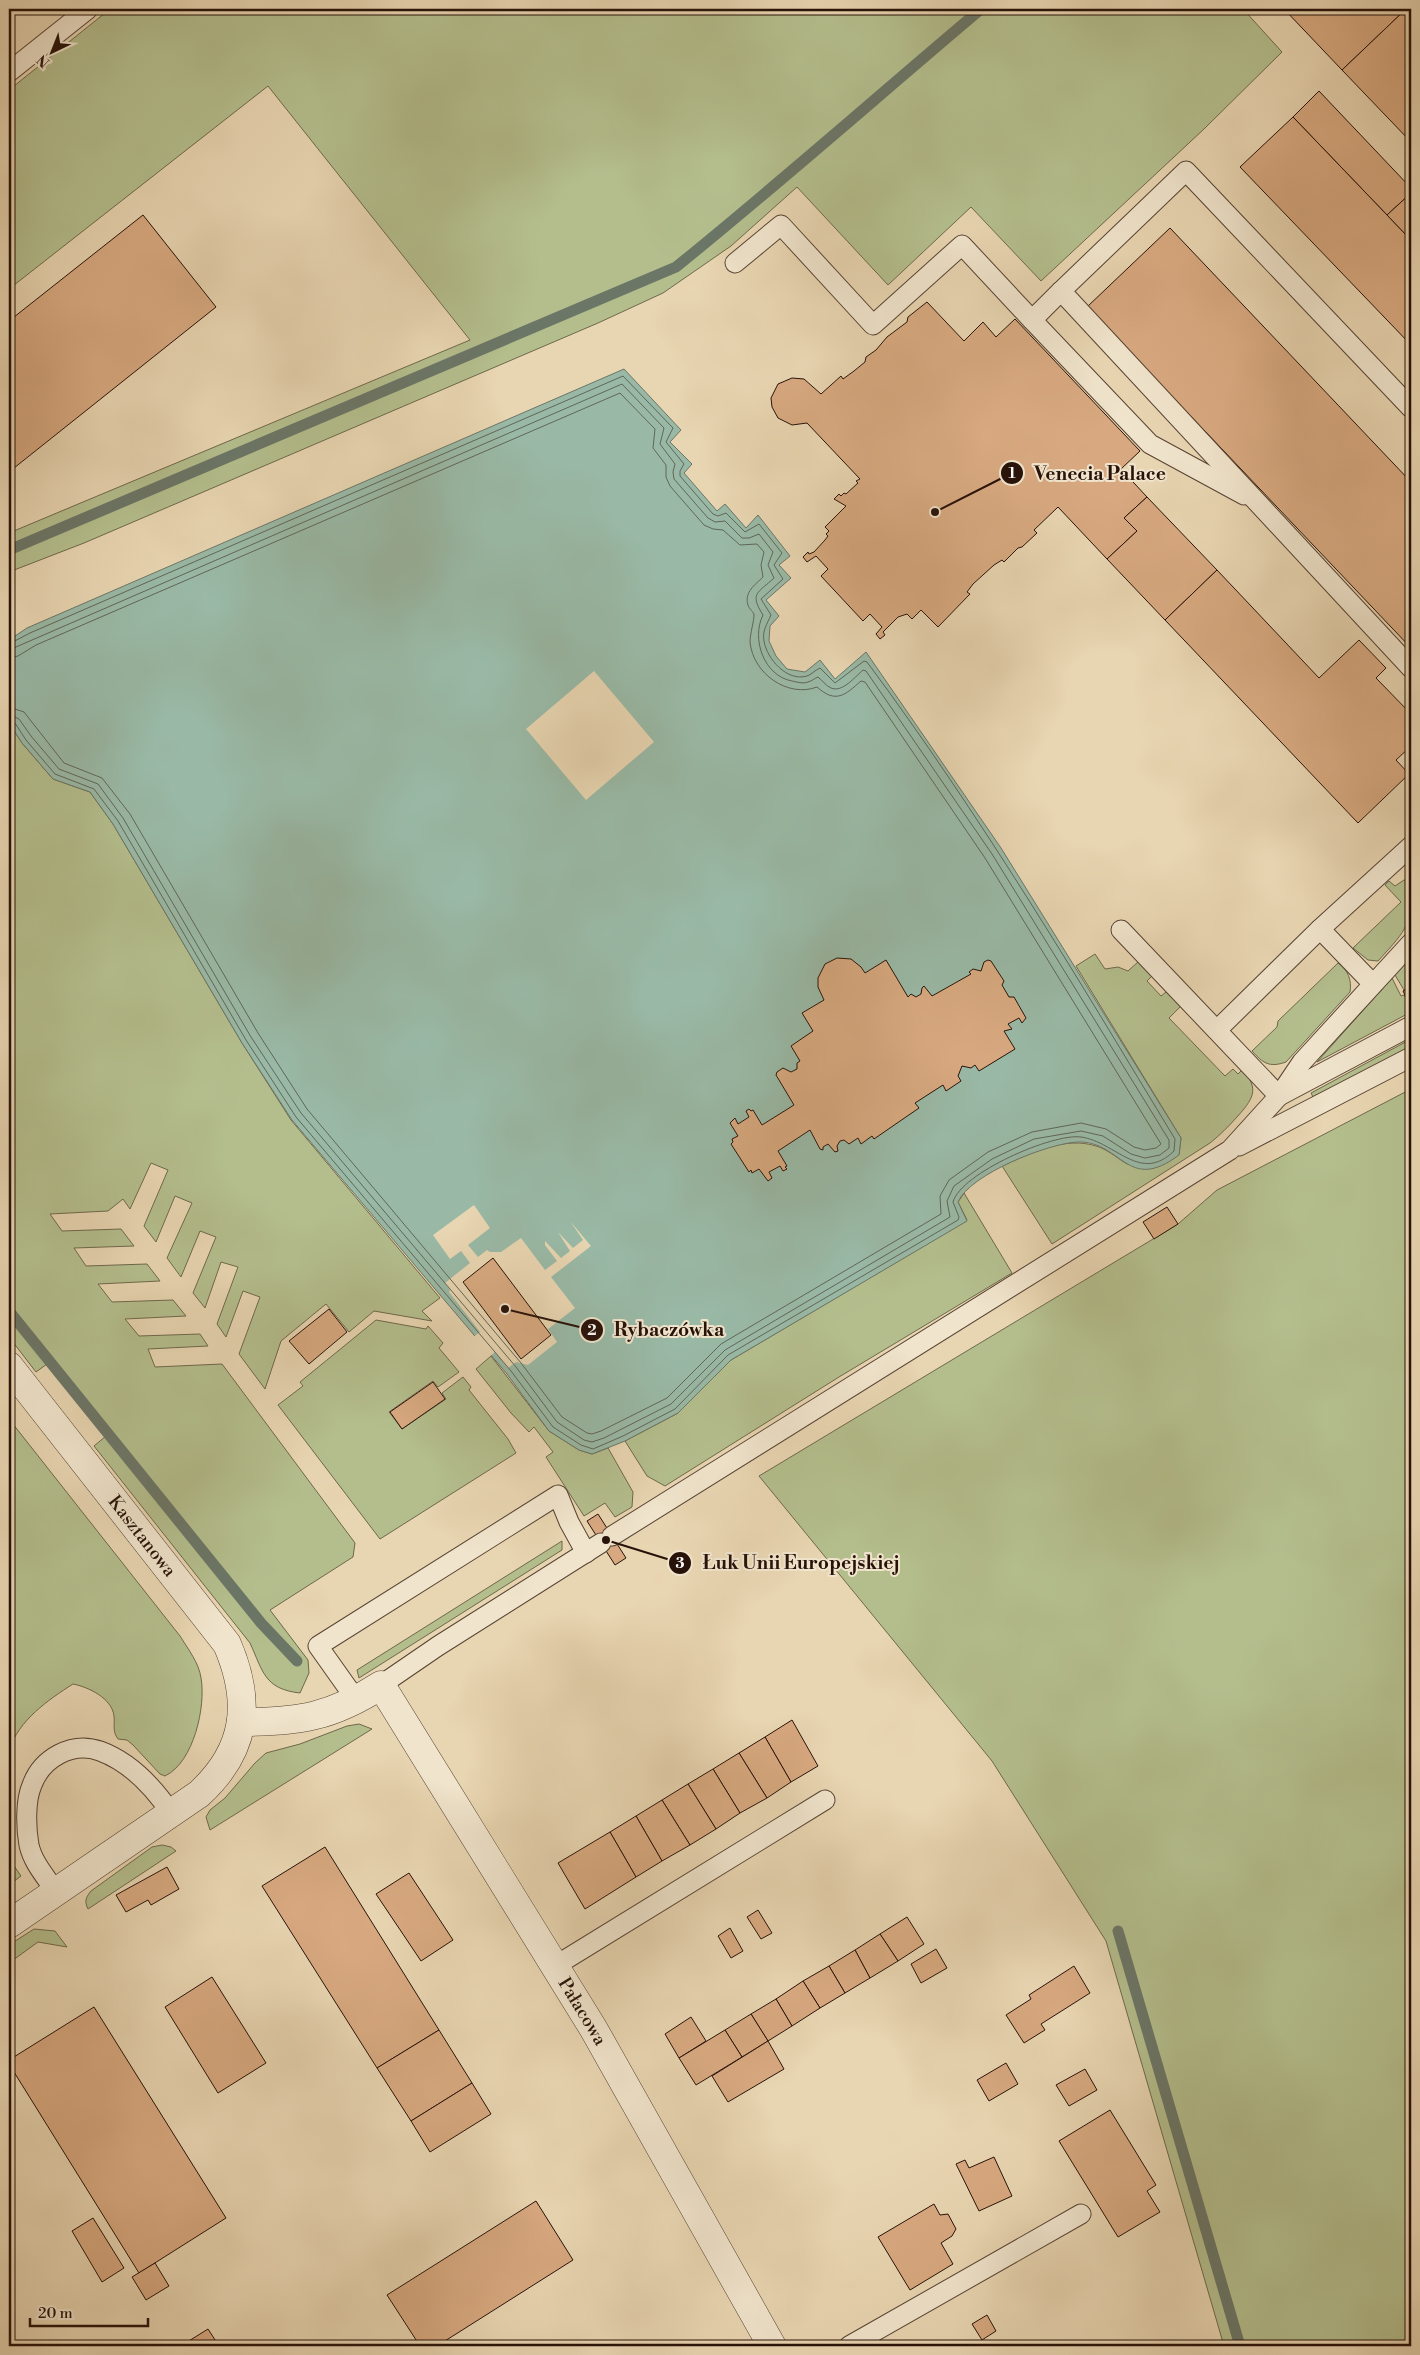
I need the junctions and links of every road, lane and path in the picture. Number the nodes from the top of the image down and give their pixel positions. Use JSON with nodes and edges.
{"nodes":[{"id":1,"x":88,"y":9,"type":"edge"},
{"id":2,"x":9,"y":72,"type":"edge"},
{"id":3,"x":735,"y":263,"type":"dead end"},
{"id":4,"x":1061,"y":291,"type":"junction"},
{"id":5,"x":1032,"y":320,"type":"junction"},
{"id":6,"x":1411,"y":408,"type":"edge"},
{"id":7,"x":1256,"y":501,"type":"junction"},
{"id":8,"x":1411,"y":668,"type":"edge"},
{"id":9,"x":1411,"y":846,"type":"edge"},
{"id":10,"x":1320,"y":929,"type":"junction"},
{"id":11,"x":1122,"y":930,"type":"dead end"},
{"id":12,"x":1411,"y":942,"type":"edge"},
{"id":13,"x":1373,"y":984,"type":"junction"},
{"id":14,"x":1411,"y":1026,"type":"edge"},
{"id":15,"x":1216,"y":1030,"type":"junction"},
{"id":16,"x":1411,"y":1057,"type":"edge"},
{"id":17,"x":1279,"y":1096,"type":"junction"},
{"id":18,"x":1230,"y":1150,"type":"junction"},
{"id":19,"x":9,"y":1366,"type":"edge"},
{"id":20,"x":600,"y":1544,"type":"junction"},
{"id":21,"x":381,"y":1685,"type":"junction"},
{"id":22,"x":357,"y":1701,"type":"junction"},
{"id":23,"x":241,"y":1722,"type":"junction"},
{"id":24,"x":825,"y":1800,"type":"dead end"},
{"id":25,"x":171,"y":1814,"type":"junction"},
{"id":26,"x":56,"y":1892,"type":"junction"},
{"id":27,"x":9,"y":1924,"type":"edge"},
{"id":28,"x":555,"y":1966,"type":"junction"},
{"id":29,"x":1081,"y":2214,"type":"dead end"},
{"id":30,"x":772,"y":2346,"type":"edge"},
{"id":31,"x":850,"y":2346,"type":"edge"}],
"edges":[{"from":1,"to":2,"type":"lane"},
{"from":3,"to":5,"type":"lane"},
{"from":4,"to":5,"type":"lane"},
{"from":4,"to":6,"type":"lane"},
{"from":4,"to":7,"type":"lane"},
{"from":5,"to":7,"type":"lane"},
{"from":7,"to":8,"type":"lane"},
{"from":9,"to":10,"type":"lane"},
{"from":10,"to":13,"type":"lane"},
{"from":10,"to":15,"type":"lane"},
{"from":11,"to":15,"type":"lane"},
{"from":12,"to":13,"type":"lane"},
{"from":13,"to":17,"type":"lane"},
{"from":14,"to":17,"type":"lane"},
{"from":15,"to":17,"type":"lane"},
{"from":16,"to":18,"type":"lane"},
{"from":17,"to":18,"type":"lane"},
{"from":18,"to":20,"type":"lane"},
{"from":19,"to":23,"type":"street","name":"Kasztanowa"},
{"from":20,"to":21,"type":"lane"},
{"from":20,"to":22,"type":"lane"},
{"from":21,"to":22,"type":"street"},
{"from":21,"to":28,"type":"street","name":"Pałacowa"},
{"from":22,"to":23,"type":"street"},
{"from":23,"to":25,"type":"street","name":"Kasztanowa"},
{"from":24,"to":28,"type":"lane"},
{"from":25,"to":26,"type":"street","name":"Kasztanowa"},
{"from":25,"to":26,"type":"lane"},
{"from":26,"to":27,"type":"street","name":"Kasztanowa"},
{"from":28,"to":30,"type":"street","name":"Pałacowa"},
{"from":29,"to":31,"type":"lane"}]}
